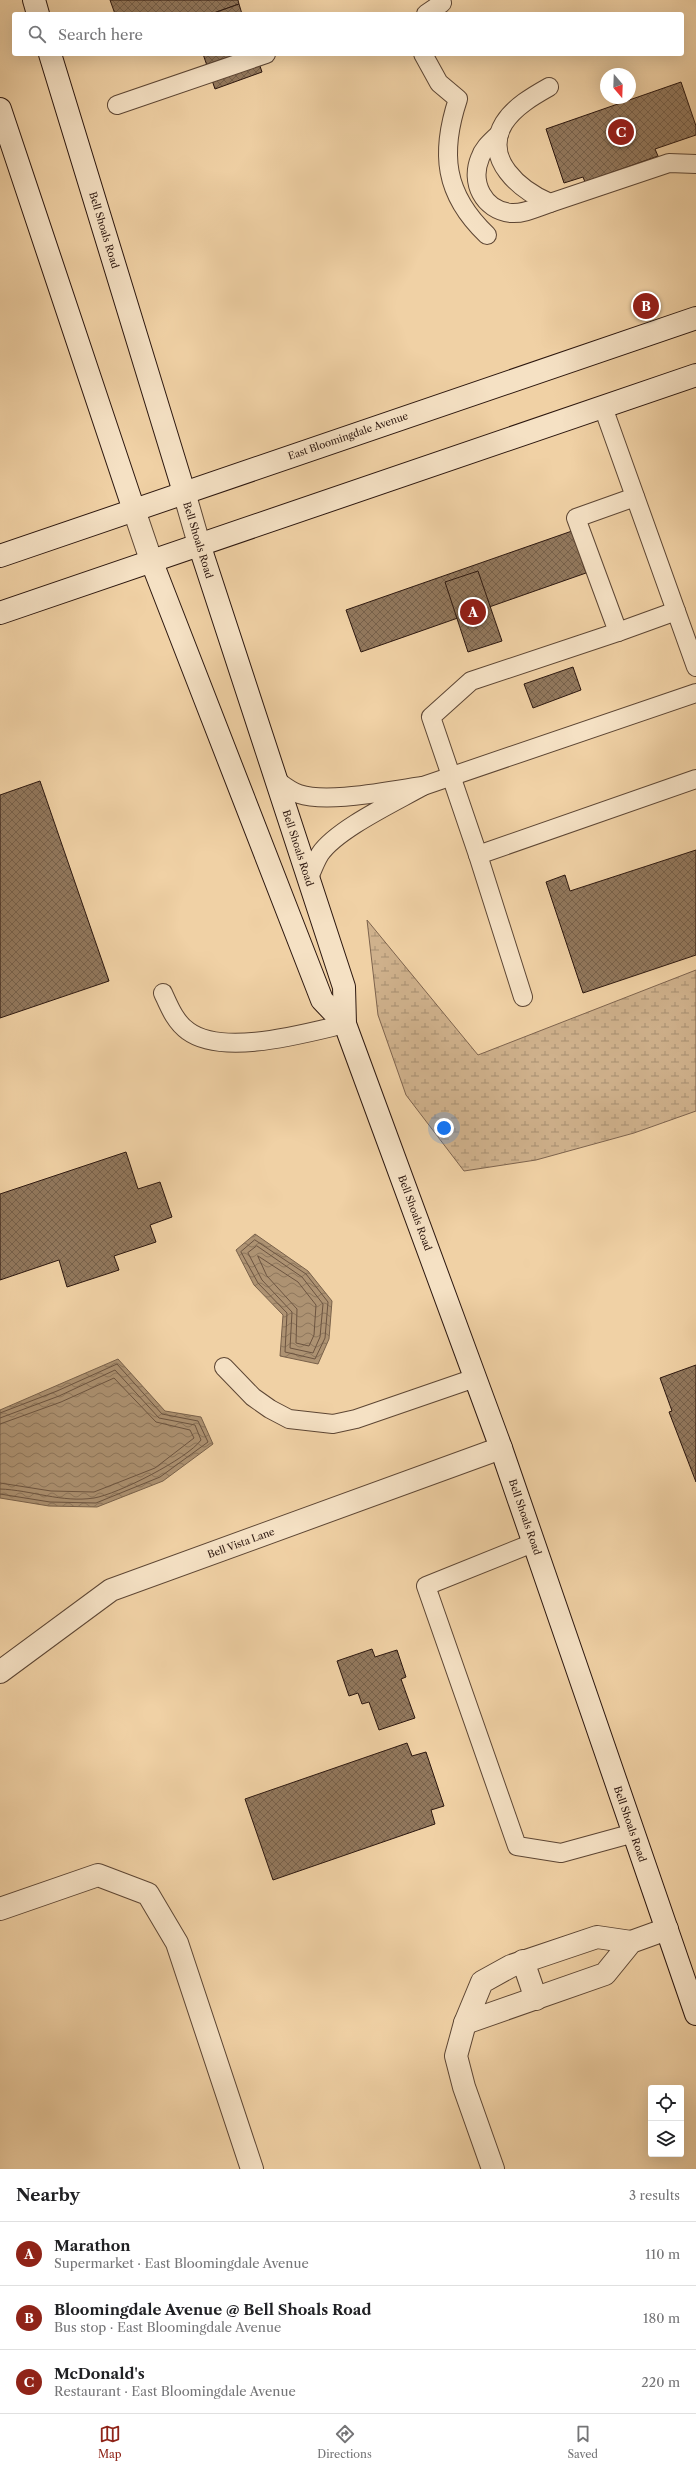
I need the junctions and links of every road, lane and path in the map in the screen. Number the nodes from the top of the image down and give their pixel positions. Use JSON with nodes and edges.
{"nodes":[{"id":1,"x":34,"y":0,"type":"edge"},
{"id":2,"x":442,"y":3,"type":"dead end"},
{"id":3,"x":37,"y":12,"type":"edge"},
{"id":4,"x":429,"y":12,"type":"edge"},
{"id":5,"x":51,"y":56,"type":"edge"},
{"id":6,"x":260,"y":56,"type":"edge"},
{"id":7,"x":424,"y":56,"type":"edge"},
{"id":8,"x":549,"y":86,"type":"dead end"},
{"id":9,"x":117,"y":105,"type":"dead end"},
{"id":10,"x":0,"y":109,"type":"edge"},
{"id":11,"x":499,"y":134,"type":"junction"},
{"id":12,"x":696,"y":164,"type":"edge"},
{"id":13,"x":550,"y":203,"type":"junction"},
{"id":14,"x":487,"y":235,"type":"dead end"},
{"id":15,"x":696,"y":318,"type":"edge"},
{"id":16,"x":696,"y":375,"type":"edge"},
{"id":17,"x":603,"y":407,"type":"junction"},
{"id":18,"x":184,"y":492,"type":"junction"},
{"id":19,"x":635,"y":497,"type":"junction"},
{"id":20,"x":134,"y":510,"type":"junction"},
{"id":21,"x":199,"y":544,"type":"junction"},
{"id":22,"x":0,"y":556,"type":"edge"},
{"id":23,"x":151,"y":560,"type":"junction"},
{"id":24,"x":676,"y":611,"type":"junction"},
{"id":25,"x":0,"y":613,"type":"edge"},
{"id":26,"x":618,"y":632,"type":"junction"},
{"id":27,"x":696,"y":667,"type":"edge"},
{"id":28,"x":696,"y":693,"type":"edge"},
{"id":29,"x":452,"y":776,"type":"junction"},
{"id":30,"x":275,"y":779,"type":"junction"},
{"id":31,"x":696,"y":779,"type":"edge"},
{"id":32,"x":423,"y":786,"type":"junction"},
{"id":33,"x":478,"y":855,"type":"junction"},
{"id":34,"x":308,"y":880,"type":"junction"},
{"id":35,"x":162,"y":993,"type":"dead end"},
{"id":36,"x":524,"y":997,"type":"dead end"},
{"id":37,"x":345,"y":1024,"type":"junction"},
{"id":38,"x":224,"y":1367,"type":"dead end"},
{"id":39,"x":475,"y":1378,"type":"junction"},
{"id":40,"x":501,"y":1448,"type":"junction"},
{"id":41,"x":533,"y":1543,"type":"junction"},
{"id":42,"x":0,"y":1672,"type":"edge"},
{"id":43,"x":634,"y":1833,"type":"junction"},
{"id":44,"x":0,"y":1910,"type":"edge"},
{"id":45,"x":667,"y":1929,"type":"junction"},
{"id":46,"x":630,"y":1942,"type":"junction"},
{"id":47,"x":523,"y":1961,"type":"junction"},
{"id":48,"x":536,"y":1999,"type":"junction"},
{"id":49,"x":696,"y":2014,"type":"edge"},
{"id":50,"x":465,"y":2023,"type":"junction"},
{"id":51,"x":252,"y":2169,"type":"edge"},
{"id":52,"x":493,"y":2169,"type":"edge"}],
"edges":[{"from":1,"to":3,"type":"main road"},
{"from":2,"to":4,"type":"lane"},
{"from":5,"to":18,"type":"main road","name":"Bell Shoals Road"},
{"from":6,"to":9,"type":"lane"},
{"from":7,"to":14,"type":"lane"},
{"from":8,"to":11,"type":"lane"},
{"from":10,"to":20,"type":"main road","name":"Bell Shoals Road"},
{"from":11,"to":13,"type":"lane"},
{"from":11,"to":13,"type":"lane"},
{"from":12,"to":13,"type":"lane"},
{"from":15,"to":18,"type":"main road","name":"East Bloomingdale Avenue"},
{"from":16,"to":17,"type":"main road"},
{"from":17,"to":19,"type":"lane"},
{"from":17,"to":21,"type":"main road"},
{"from":18,"to":20,"type":"main road","name":"East Bloomingdale Avenue"},
{"from":18,"to":21,"type":"main road","name":"Bell Shoals Road"},
{"from":19,"to":24,"type":"lane"},
{"from":19,"to":26,"type":"lane"},
{"from":20,"to":22,"type":"main road","name":"East Bloomingdale Avenue"},
{"from":20,"to":23,"type":"main road","name":"Bell Shoals Road"},
{"from":21,"to":23,"type":"main road"},
{"from":21,"to":30,"type":"main road","name":"Bell Shoals Road"},
{"from":23,"to":25,"type":"main road"},
{"from":23,"to":37,"type":"main road","name":"Bell Shoals Road"},
{"from":24,"to":26,"type":"lane"},
{"from":24,"to":27,"type":"lane"},
{"from":26,"to":29,"type":"lane"},
{"from":28,"to":29,"type":"lane"},
{"from":29,"to":32,"type":"lane"},
{"from":29,"to":33,"type":"lane"},
{"from":30,"to":32,"type":"lane"},
{"from":30,"to":34,"type":"main road","name":"Bell Shoals Road"},
{"from":31,"to":33,"type":"lane"},
{"from":32,"to":34,"type":"lane"},
{"from":33,"to":36,"type":"lane"},
{"from":34,"to":37,"type":"main road","name":"Bell Shoals Road"},
{"from":35,"to":37,"type":"lane"},
{"from":37,"to":39,"type":"main road","name":"Bell Shoals Road"},
{"from":38,"to":39,"type":"lane"},
{"from":39,"to":40,"type":"main road","name":"Bell Shoals Road"},
{"from":40,"to":41,"type":"main road","name":"Bell Shoals Road"},
{"from":40,"to":42,"type":"main road","name":"Bell Vista Lane"},
{"from":41,"to":43,"type":"main road","name":"Bell Shoals Road"},
{"from":41,"to":43,"type":"lane"},
{"from":43,"to":45,"type":"main road","name":"Bell Shoals Road"},
{"from":44,"to":51,"type":"main road"},
{"from":45,"to":46,"type":"main road"},
{"from":45,"to":49,"type":"main road","name":"Bell Shoals Road"},
{"from":46,"to":47,"type":"main road"},
{"from":46,"to":48,"type":"main road"},
{"from":47,"to":48,"type":"main road"},
{"from":47,"to":50,"type":"main road"},
{"from":48,"to":50,"type":"main road"},
{"from":50,"to":52,"type":"main road"}]}
